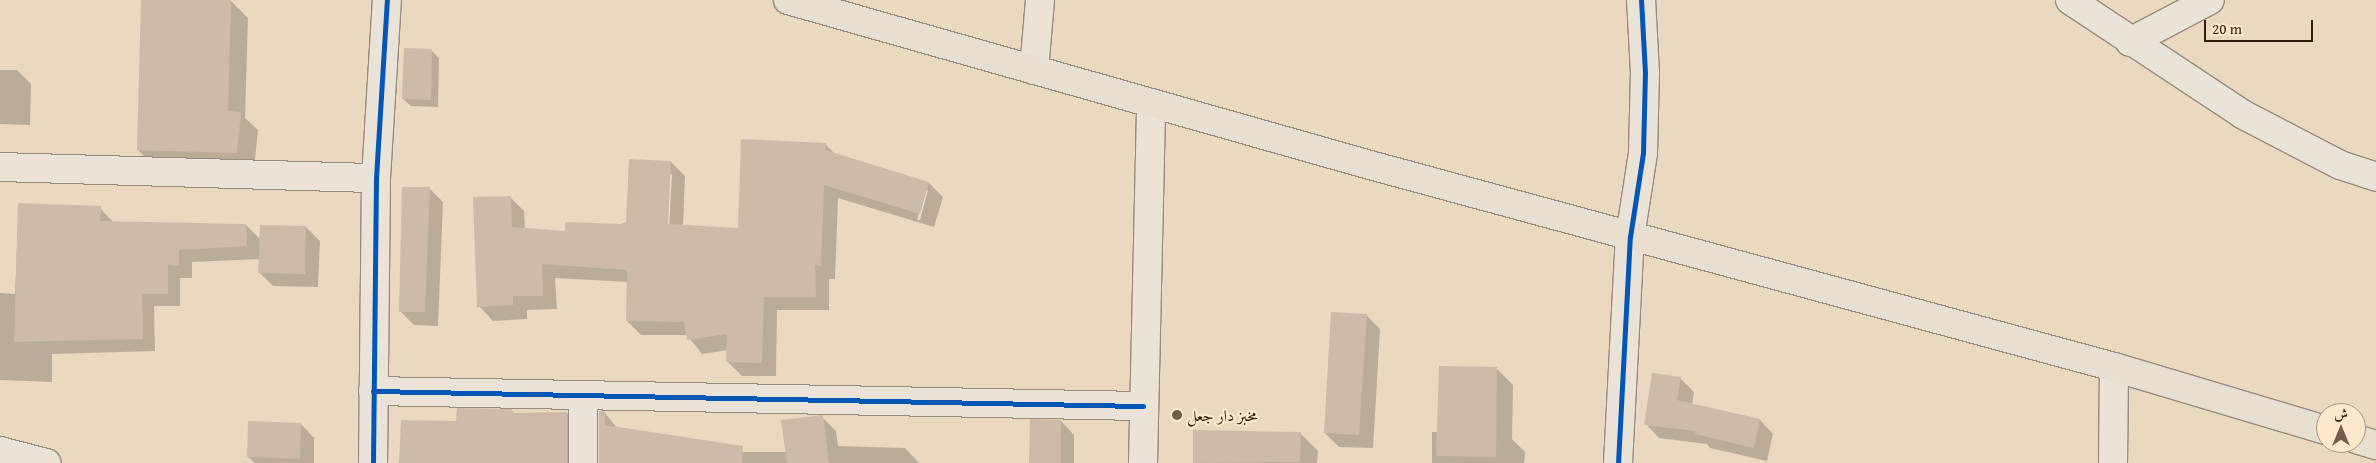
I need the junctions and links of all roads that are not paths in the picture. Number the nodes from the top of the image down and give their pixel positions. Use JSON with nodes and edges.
{"nodes":[{"id":1,"x":387,"y":0,"type":"edge"},
{"id":2,"x":788,"y":0,"type":"edge"},
{"id":3,"x":1040,"y":0,"type":"edge"},
{"id":4,"x":1641,"y":0,"type":"edge"},
{"id":5,"x":2070,"y":0,"type":"edge"},
{"id":6,"x":2210,"y":0,"type":"edge"},
{"id":7,"x":2130,"y":42,"type":"junction"},
{"id":8,"x":1034,"y":70,"type":"junction"},
{"id":9,"x":1151,"y":103,"type":"junction"},
{"id":10,"x":0,"y":167,"type":"edge"},
{"id":11,"x":2376,"y":177,"type":"edge"},
{"id":12,"x":376,"y":178,"type":"junction"},
{"id":13,"x":1630,"y":237,"type":"junction"},
{"id":14,"x":2114,"y":367,"type":"junction"},
{"id":15,"x":373,"y":391,"type":"junction"},
{"id":16,"x":583,"y":395,"type":"junction"},
{"id":17,"x":1144,"y":406,"type":"junction"},
{"id":18,"x":2316,"y":427,"type":"edge"},
{"id":19,"x":0,"y":451,"type":"edge"},
{"id":20,"x":46,"y":463,"type":"edge"},
{"id":21,"x":373,"y":463,"type":"edge"},
{"id":22,"x":583,"y":463,"type":"edge"},
{"id":23,"x":1143,"y":463,"type":"edge"},
{"id":24,"x":1618,"y":463,"type":"edge"},
{"id":25,"x":2113,"y":463,"type":"edge"}],
"edges":[{"from":1,"to":12,"type":"street"},
{"from":2,"to":8,"type":"highway"},
{"from":3,"to":8,"type":"street"},
{"from":4,"to":13,"type":"street"},
{"from":5,"to":7,"type":"street"},
{"from":6,"to":7,"type":"street"},
{"from":7,"to":11,"type":"street"},
{"from":8,"to":9,"type":"highway"},
{"from":9,"to":13,"type":"highway"},
{"from":9,"to":17,"type":"street"},
{"from":10,"to":12,"type":"street"},
{"from":12,"to":15,"type":"street"},
{"from":13,"to":14,"type":"highway"},
{"from":13,"to":24,"type":"street"},
{"from":14,"to":18,"type":"highway"},
{"from":14,"to":25,"type":"street"},
{"from":15,"to":16,"type":"street"},
{"from":15,"to":21,"type":"street"},
{"from":16,"to":17,"type":"street"},
{"from":16,"to":22,"type":"street"},
{"from":17,"to":23,"type":"street"},
{"from":19,"to":20,"type":"street"}]}
